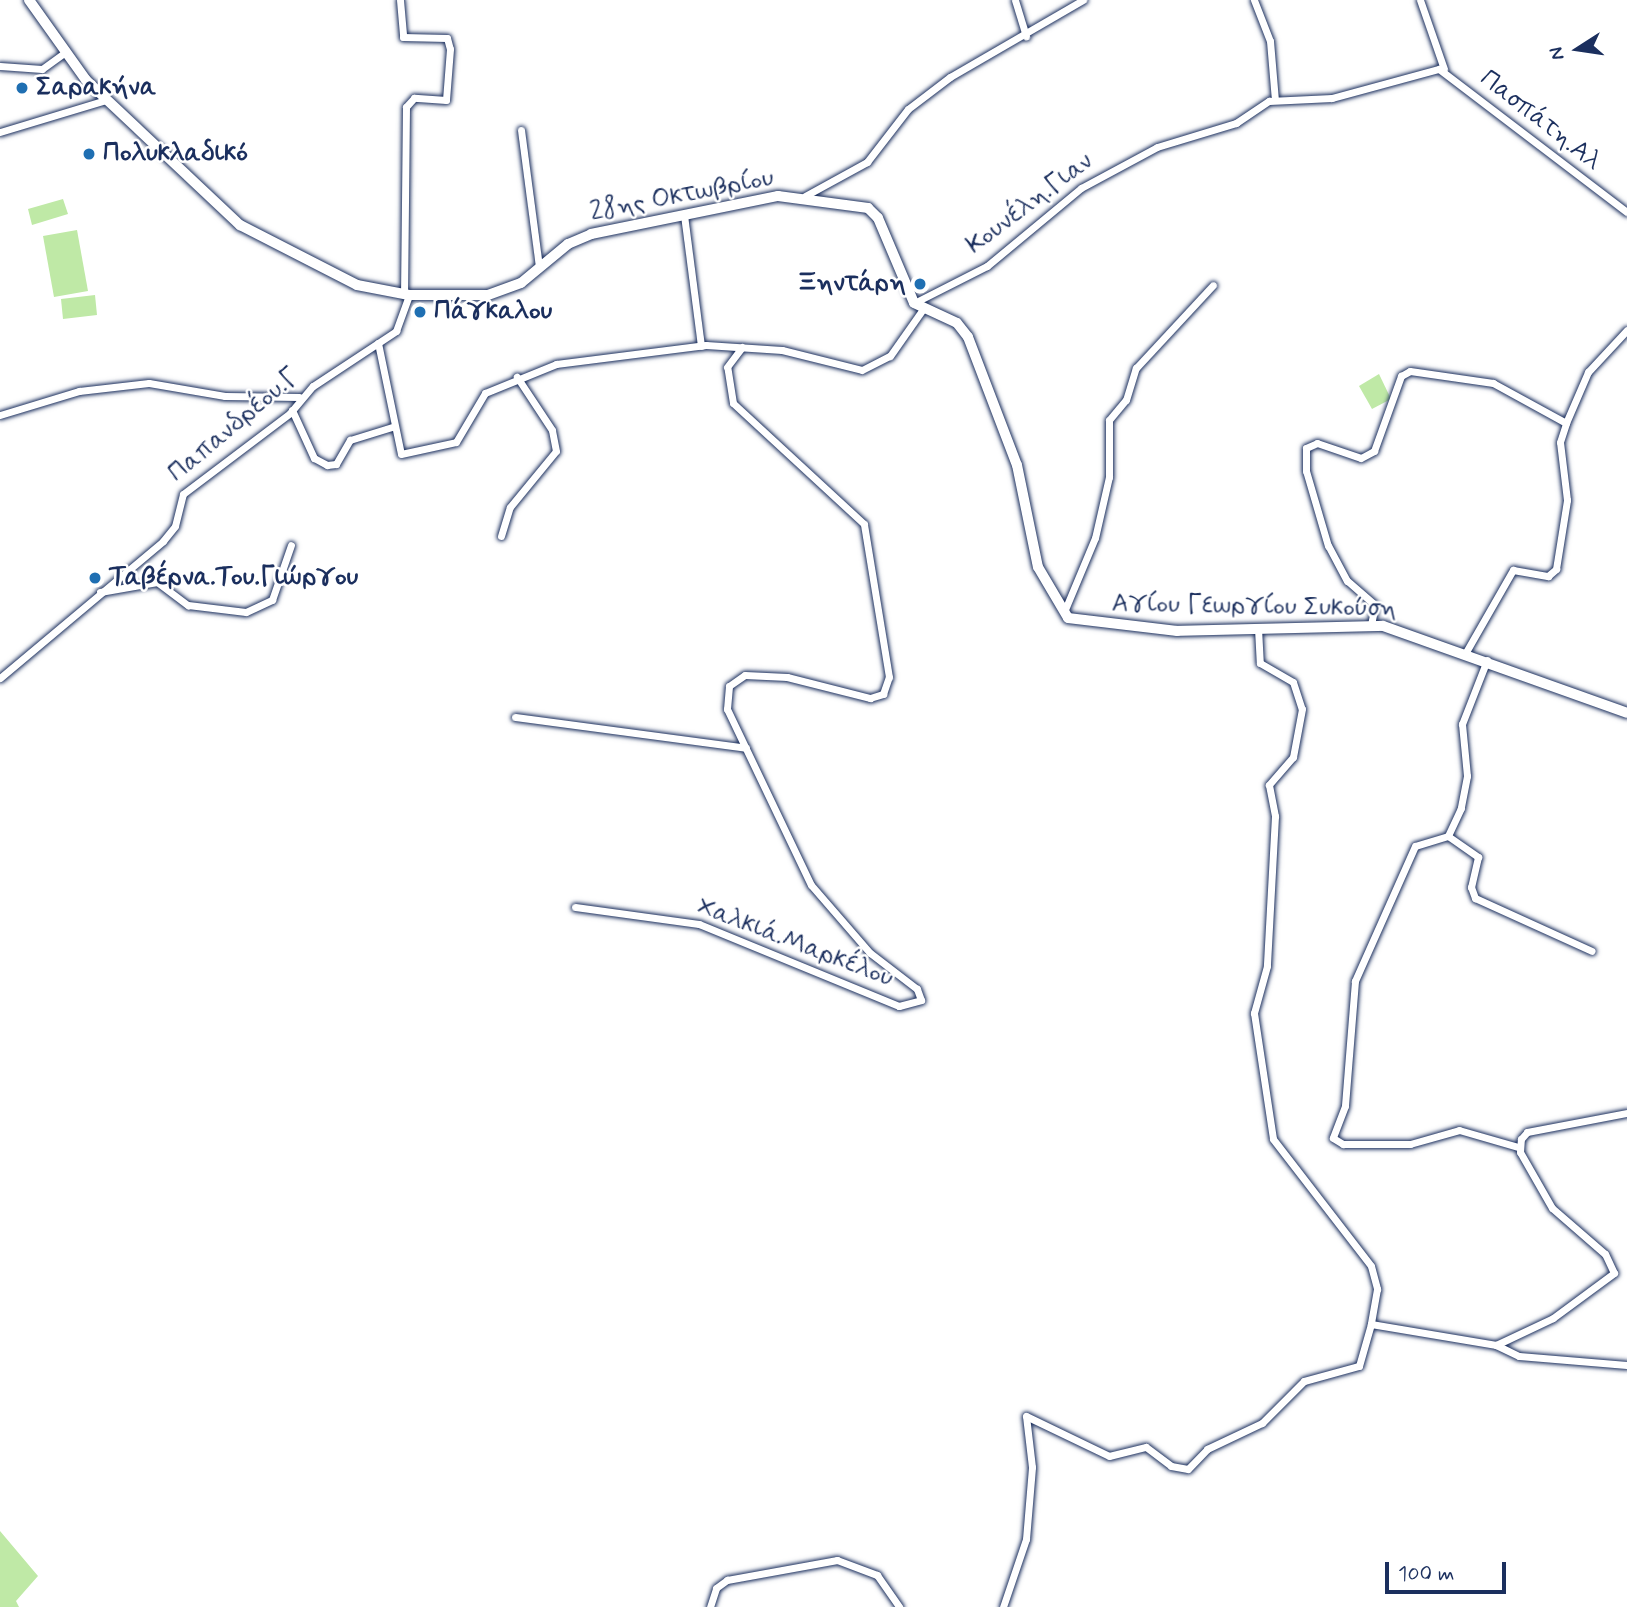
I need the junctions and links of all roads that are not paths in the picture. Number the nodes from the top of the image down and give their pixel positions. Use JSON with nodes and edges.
{"nodes":[{"id":1,"x":29,"y":0,"type":"edge"},
{"id":2,"x":400,"y":0,"type":"edge"},
{"id":3,"x":1015,"y":0,"type":"edge"},
{"id":4,"x":1083,"y":0,"type":"edge"},
{"id":5,"x":1254,"y":0,"type":"edge"},
{"id":6,"x":1420,"y":0,"type":"edge"},
{"id":7,"x":1027,"y":36,"type":"junction"},
{"id":8,"x":63,"y":54,"type":"junction"},
{"id":9,"x":0,"y":65,"type":"edge"},
{"id":10,"x":1444,"y":69,"type":"junction"},
{"id":11,"x":106,"y":100,"type":"junction"},
{"id":12,"x":1275,"y":100,"type":"junction"},
{"id":13,"x":521,"y":130,"type":"dead end"},
{"id":14,"x":0,"y":132,"type":"edge"},
{"id":15,"x":805,"y":196,"type":"junction"},
{"id":16,"x":1627,"y":212,"type":"edge"},
{"id":17,"x":684,"y":215,"type":"junction"},
{"id":18,"x":540,"y":267,"type":"junction"},
{"id":19,"x":1213,"y":285,"type":"dead end"},
{"id":20,"x":406,"y":295,"type":"junction"},
{"id":21,"x":919,"y":306,"type":"junction"},
{"id":22,"x":1627,"y":330,"type":"edge"},
{"id":23,"x":378,"y":343,"type":"junction"},
{"id":24,"x":701,"y":346,"type":"junction"},
{"id":25,"x":743,"y":347,"type":"junction"},
{"id":26,"x":517,"y":377,"type":"junction"},
{"id":27,"x":299,"y":397,"type":"junction"},
{"id":28,"x":292,"y":410,"type":"junction"},
{"id":29,"x":0,"y":415,"type":"edge"},
{"id":30,"x":1566,"y":423,"type":"junction"},
{"id":31,"x":392,"y":427,"type":"junction"},
{"id":32,"x":501,"y":536,"type":"dead end"},
{"id":33,"x":291,"y":545,"type":"dead end"},
{"id":34,"x":97,"y":593,"type":"junction"},
{"id":35,"x":1064,"y":612,"type":"junction"},
{"id":36,"x":1371,"y":625,"type":"junction"},
{"id":37,"x":1258,"y":628,"type":"junction"},
{"id":38,"x":1466,"y":652,"type":"junction"},
{"id":39,"x":1487,"y":660,"type":"junction"},
{"id":40,"x":0,"y":678,"type":"edge"},
{"id":41,"x":1627,"y":713,"type":"edge"},
{"id":42,"x":515,"y":717,"type":"dead end"},
{"id":43,"x":746,"y":748,"type":"junction"},
{"id":44,"x":1448,"y":836,"type":"junction"},
{"id":45,"x":575,"y":907,"type":"dead end"},
{"id":46,"x":1592,"y":951,"type":"dead end"},
{"id":47,"x":1627,"y":1113,"type":"edge"},
{"id":48,"x":1518,"y":1147,"type":"junction"},
{"id":49,"x":1371,"y":1324,"type":"junction"},
{"id":50,"x":1496,"y":1345,"type":"junction"},
{"id":51,"x":1627,"y":1365,"type":"edge"},
{"id":52,"x":710,"y":1607,"type":"edge"},
{"id":53,"x":899,"y":1607,"type":"edge"},
{"id":54,"x":1003,"y":1607,"type":"edge"}],
"edges":[{"from":1,"to":8,"type":"main road","name":"28ης Οκτωβρίου"},
{"from":2,"to":20,"type":"street","name":"Παπανδρέου.Γ"},
{"from":3,"to":7,"type":"street"},
{"from":4,"to":7,"type":"street"},
{"from":5,"to":12,"type":"street"},
{"from":6,"to":10,"type":"street"},
{"from":7,"to":15,"type":"street"},
{"from":8,"to":9,"type":"street"},
{"from":8,"to":11,"type":"main road","name":"28ης Οκτωβρίου"},
{"from":10,"to":12,"type":"street","name":"Πασπάτη.Αλ"},
{"from":10,"to":16,"type":"street","name":"Πασπάτη.Αλ"},
{"from":11,"to":14,"type":"street"},
{"from":11,"to":20,"type":"main road","name":"28ης Οκτωβρίου"},
{"from":12,"to":21,"type":"street","name":"Κουνέλη.Γιαν"},
{"from":13,"to":18,"type":"street"},
{"from":15,"to":17,"type":"main road","name":"28ης Οκτωβρίου"},
{"from":15,"to":21,"type":"main road"},
{"from":17,"to":18,"type":"main road","name":"28ης Οκτωβρίου"},
{"from":17,"to":24,"type":"street"},
{"from":18,"to":20,"type":"main road","name":"28ης Οκτωβρίου"},
{"from":19,"to":35,"type":"street"},
{"from":20,"to":23,"type":"street","name":"Παπανδρέου.Γ"},
{"from":21,"to":25,"type":"street"},
{"from":21,"to":35,"type":"main road"},
{"from":22,"to":30,"type":"street"},
{"from":23,"to":27,"type":"street","name":"Παπανδρέου.Γ"},
{"from":23,"to":31,"type":"street"},
{"from":24,"to":25,"type":"street"},
{"from":24,"to":26,"type":"street"},
{"from":25,"to":43,"type":"street","name":"Χαλκιά.Μαρκέλου"},
{"from":26,"to":31,"type":"street"},
{"from":26,"to":32,"type":"street"},
{"from":27,"to":28,"type":"street","name":"Παπανδρέου.Γ"},
{"from":27,"to":29,"type":"street"},
{"from":28,"to":31,"type":"street"},
{"from":28,"to":34,"type":"street","name":"Παπανδρέου.Γ"},
{"from":30,"to":36,"type":"street"},
{"from":30,"to":38,"type":"street"},
{"from":33,"to":34,"type":"street"},
{"from":34,"to":40,"type":"street","name":"Παπανδρέου.Γ"},
{"from":35,"to":37,"type":"main road","name":"Αγίου Γεωργίου Συκούση"},
{"from":36,"to":37,"type":"main road","name":"Αγίου Γεωργίου Συκούση"},
{"from":36,"to":38,"type":"main road","name":"Αγίου Γεωργίου Συκούση"},
{"from":37,"to":49,"type":"street"},
{"from":38,"to":39,"type":"main road","name":"Αγίου Γεωργίου Συκούση"},
{"from":39,"to":41,"type":"main road","name":"Αγίου Γεωργίου Συκούση"},
{"from":39,"to":44,"type":"street"},
{"from":42,"to":43,"type":"street"},
{"from":43,"to":45,"type":"street","name":"Χαλκιά.Μαρκέλου"},
{"from":44,"to":46,"type":"street"},
{"from":44,"to":48,"type":"street"},
{"from":47,"to":48,"type":"street"},
{"from":48,"to":50,"type":"street"},
{"from":49,"to":50,"type":"street"},
{"from":49,"to":54,"type":"street"},
{"from":50,"to":51,"type":"street"},
{"from":52,"to":53,"type":"street"}]}
